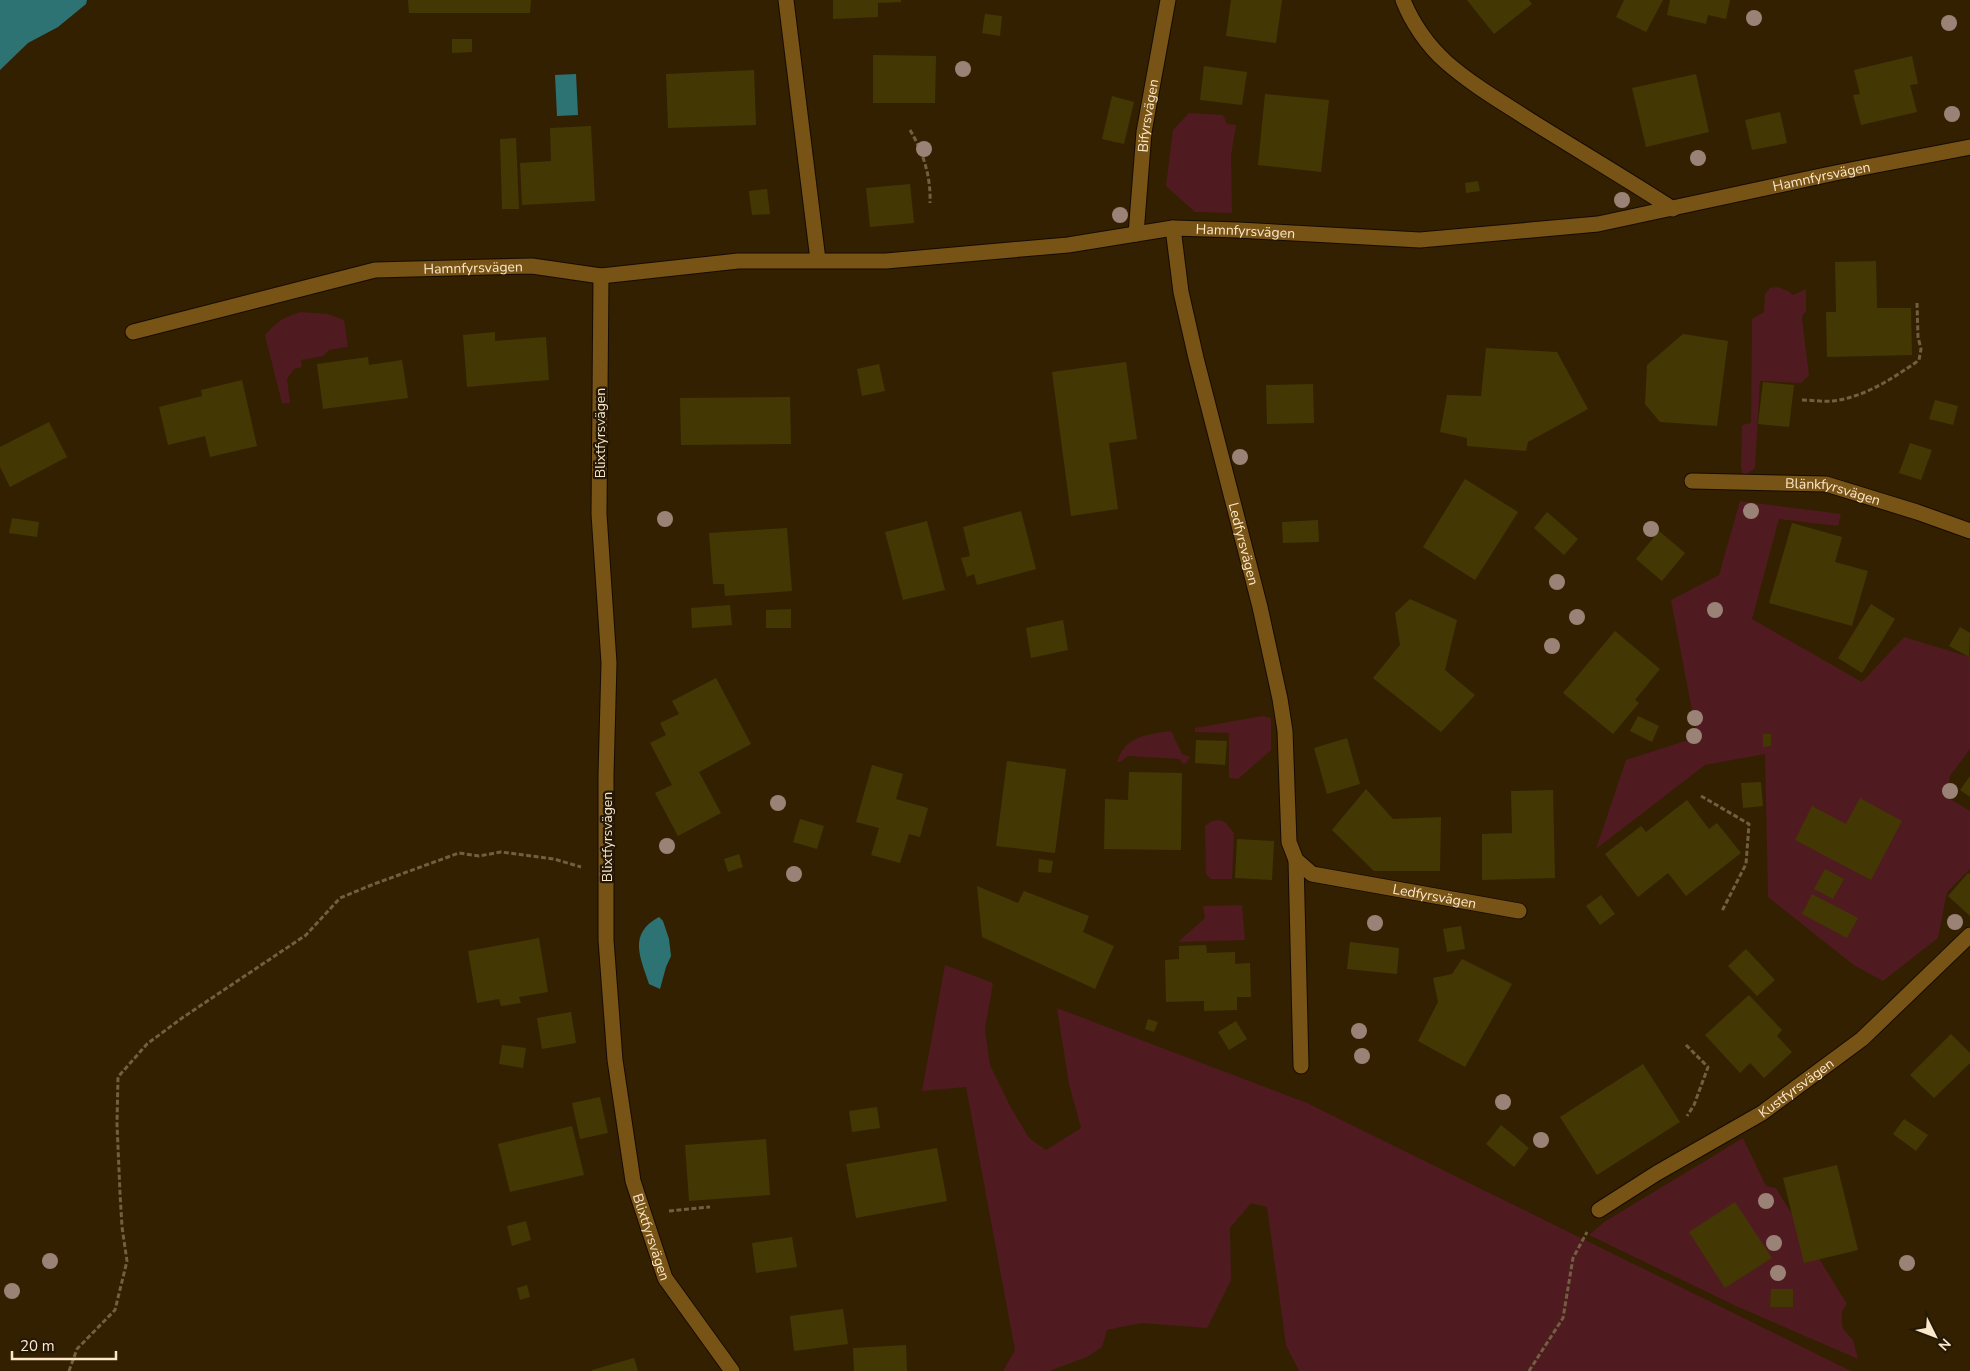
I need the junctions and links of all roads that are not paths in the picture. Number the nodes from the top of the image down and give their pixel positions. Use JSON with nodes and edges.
{"nodes":[{"id":1,"x":786,"y":0,"type":"edge"},
{"id":2,"x":1168,"y":0,"type":"edge"},
{"id":3,"x":1403,"y":0,"type":"edge"},
{"id":4,"x":1970,"y":147,"type":"edge"},
{"id":5,"x":1674,"y":209,"type":"junction"},
{"id":6,"x":1173,"y":228,"type":"junction"},
{"id":7,"x":1136,"y":234,"type":"junction"},
{"id":8,"x":818,"y":260,"type":"junction"},
{"id":9,"x":601,"y":276,"type":"junction"},
{"id":10,"x":133,"y":332,"type":"dead end"},
{"id":11,"x":1692,"y":481,"type":"dead end"},
{"id":12,"x":1970,"y":532,"type":"edge"},
{"id":13,"x":1296,"y":860,"type":"junction"},
{"id":14,"x":1519,"y":911,"type":"dead end"},
{"id":15,"x":1970,"y":935,"type":"edge"},
{"id":16,"x":1301,"y":1066,"type":"dead end"},
{"id":17,"x":1599,"y":1210,"type":"road end"},
{"id":18,"x":732,"y":1371,"type":"edge"}],
"edges":[{"from":1,"to":8,"type":"street"},
{"from":2,"to":7,"type":"street","name":"Bifyrsvägen"},
{"from":3,"to":5,"type":"street"},
{"from":4,"to":5,"type":"street","name":"Hamnfyrsvägen"},
{"from":5,"to":6,"type":"street","name":"Hamnfyrsvägen"},
{"from":6,"to":7,"type":"street","name":"Hamnfyrsvägen"},
{"from":6,"to":13,"type":"street","name":"Ledfyrsvägen"},
{"from":7,"to":8,"type":"street","name":"Hamnfyrsvägen"},
{"from":8,"to":9,"type":"street","name":"Hamnfyrsvägen"},
{"from":9,"to":10,"type":"street","name":"Hamnfyrsvägen"},
{"from":9,"to":18,"type":"street","name":"Blixtfyrsvägen"},
{"from":11,"to":12,"type":"street","name":"Blänkfyrsvägen"},
{"from":13,"to":14,"type":"street","name":"Ledfyrsvägen"},
{"from":13,"to":16,"type":"street","name":"Ledfyrsvägen"},
{"from":15,"to":17,"type":"street","name":"Kustfyrsvägen"}]}
